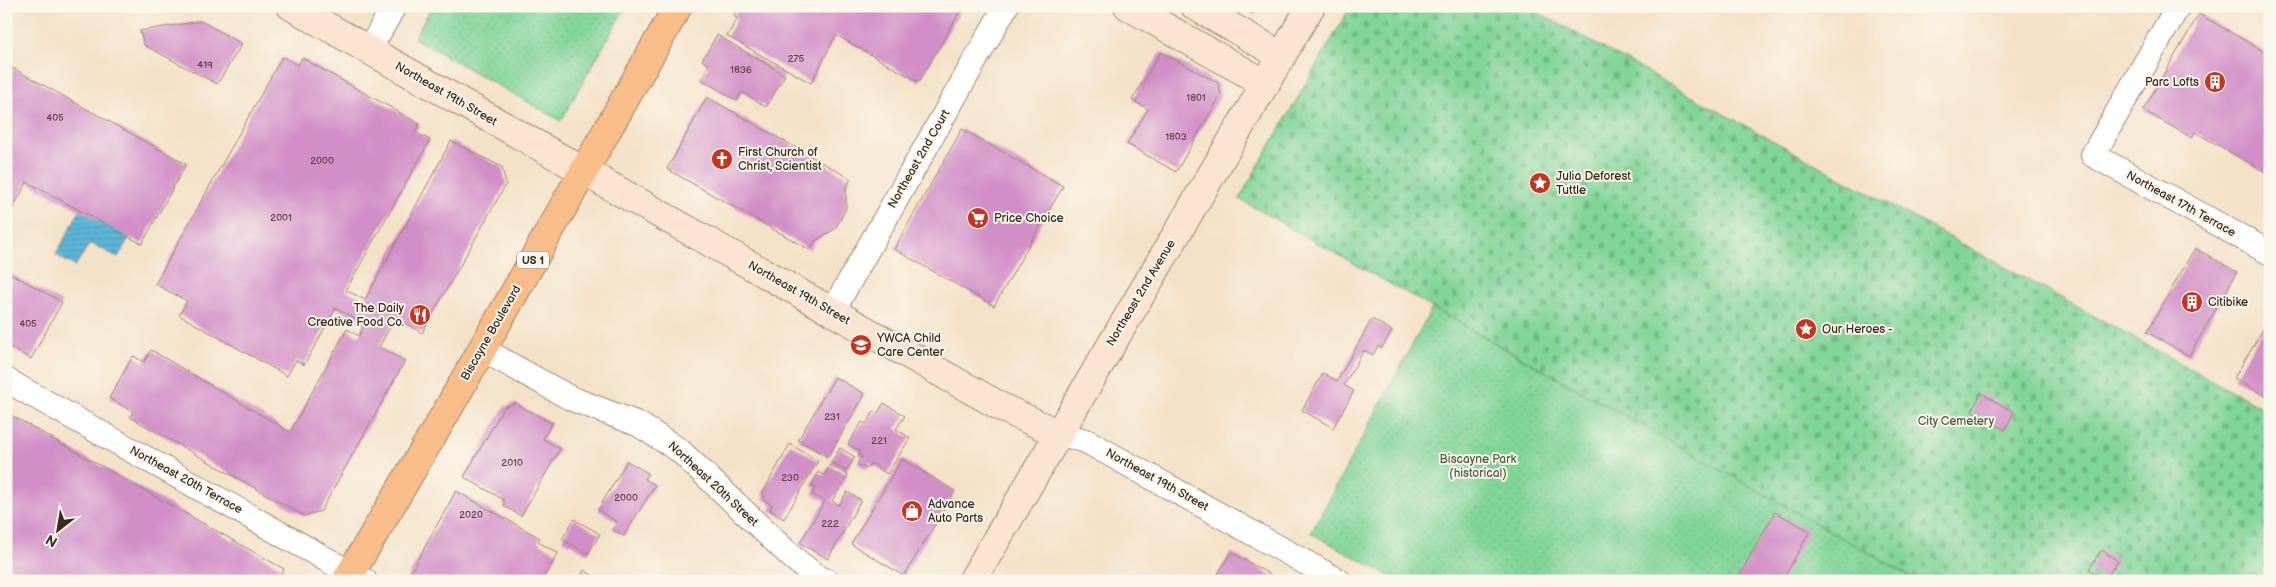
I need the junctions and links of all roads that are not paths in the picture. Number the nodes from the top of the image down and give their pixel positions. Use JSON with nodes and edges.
{"nodes":[{"id":1,"x":292,"y":6,"type":"edge"},
{"id":2,"x":394,"y":6,"type":"edge"},
{"id":3,"x":678,"y":6,"type":"edge"},
{"id":4,"x":1006,"y":6,"type":"edge"},
{"id":5,"x":1128,"y":6,"type":"edge"},
{"id":6,"x":1195,"y":6,"type":"edge"},
{"id":7,"x":1311,"y":6,"type":"edge"},
{"id":8,"x":2178,"y":6,"type":"edge"},
{"id":9,"x":369,"y":50,"type":"junction"},
{"id":10,"x":1282,"y":56,"type":"junction"},
{"id":11,"x":1266,"y":84,"type":"junction"},
{"id":12,"x":584,"y":172,"type":"junction"},
{"id":13,"x":2270,"y":252,"type":"edge"},
{"id":14,"x":832,"y":312,"type":"junction"},
{"id":15,"x":482,"y":349,"type":"junction"},
{"id":16,"x":6,"y":380,"type":"edge"},
{"id":17,"x":1057,"y":433,"type":"junction"},
{"id":18,"x":354,"y":578,"type":"edge"},
{"id":19,"x":974,"y":580,"type":"edge"},
{"id":20,"x":827,"y":581,"type":"edge"},
{"id":21,"x":1339,"y":581,"type":"edge"}],
"edges":[{"from":1,"to":9,"type":"street","name":"Northeast 19th Street"},
{"from":2,"to":9,"type":"street"},
{"from":3,"to":12,"type":"main road","name":"Biscayne Boulevard","number":"US 1"},
{"from":4,"to":14,"type":"street","name":"Northeast 2nd Court"},
{"from":5,"to":11,"type":"street"},
{"from":6,"to":10,"type":"street"},
{"from":7,"to":10,"type":"street","name":"Northeast 2nd Avenue"},
{"from":8,"to":13,"type":"street","name":"Northeast 17th Terrace"},
{"from":9,"to":12,"type":"street","name":"Northeast 19th Street"},
{"from":10,"to":11,"type":"street","name":"Northeast 2nd Avenue"},
{"from":11,"to":17,"type":"street","name":"Northeast 2nd Avenue"},
{"from":12,"to":14,"type":"street","name":"Northeast 19th Street"},
{"from":12,"to":15,"type":"main road","name":"Biscayne Boulevard","number":"US 1"},
{"from":14,"to":17,"type":"street","name":"Northeast 19th Street"},
{"from":15,"to":18,"type":"main road","name":"Biscayne Boulevard","number":"US 1"},
{"from":15,"to":20,"type":"street","name":"Northeast 20th Street"},
{"from":16,"to":18,"type":"street","name":"Northeast 20th Terrace"},
{"from":17,"to":19,"type":"street","name":"Northeast 2nd Avenue"},
{"from":17,"to":21,"type":"street","name":"Northeast 19th Street"}]}
